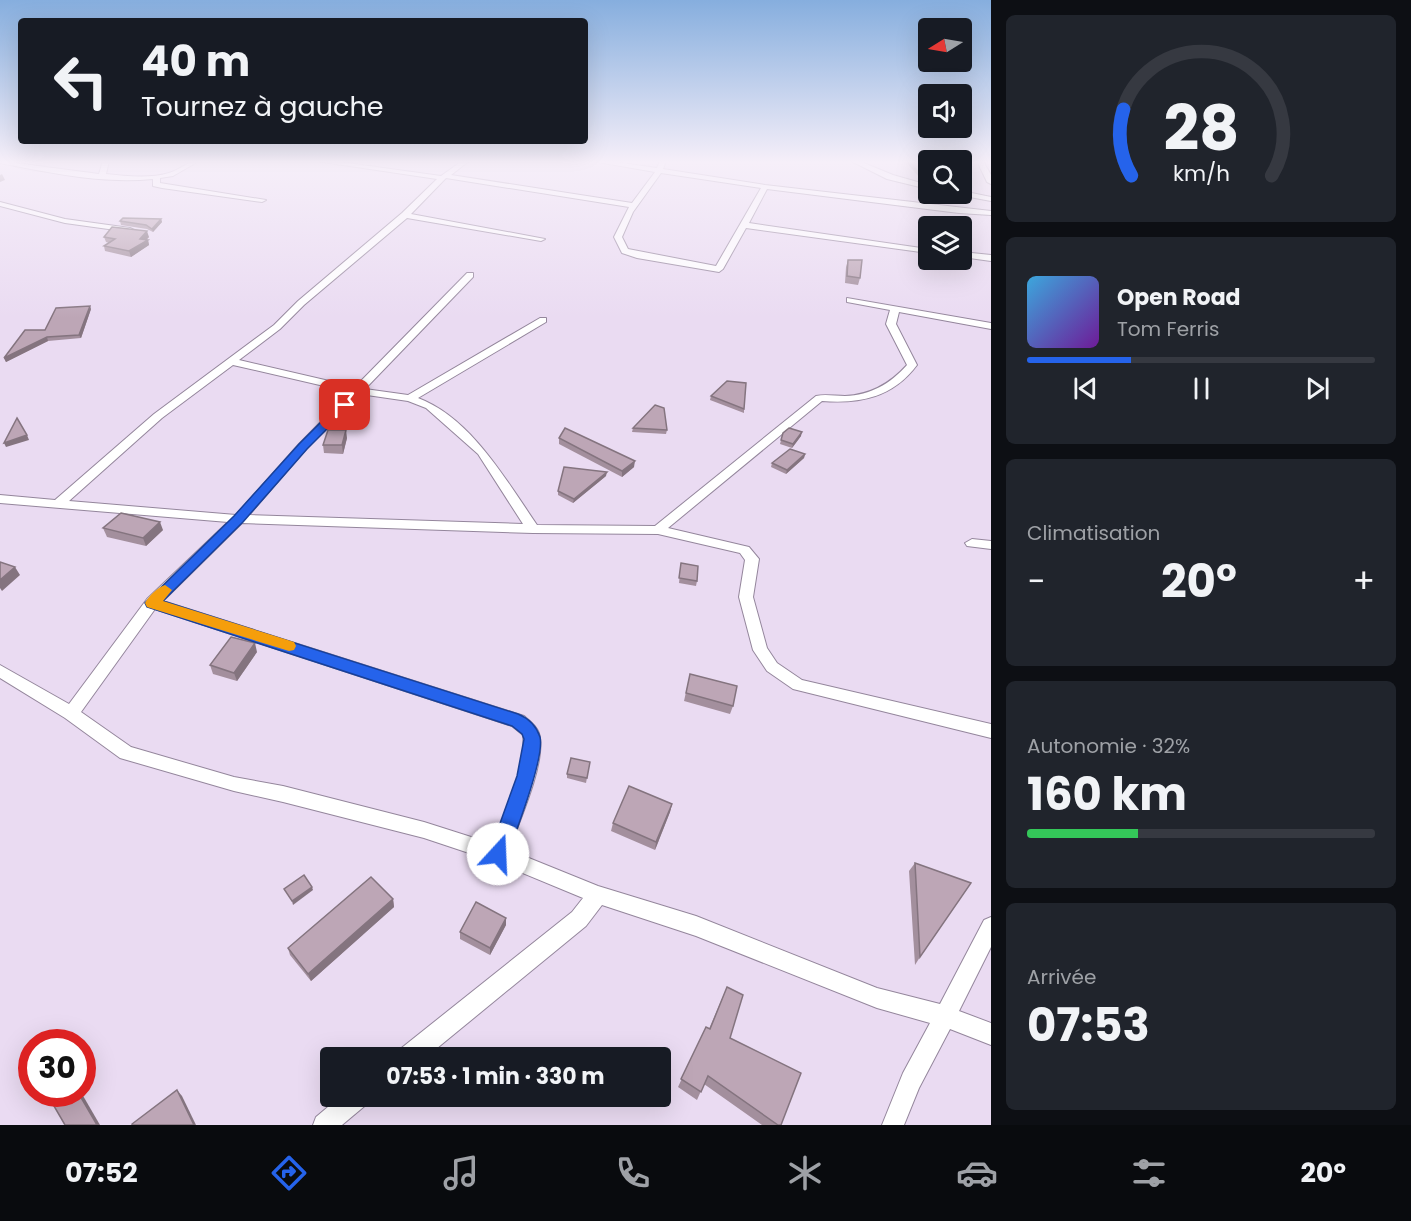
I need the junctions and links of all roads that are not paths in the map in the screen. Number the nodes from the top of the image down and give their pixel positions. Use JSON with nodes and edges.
{"nodes":[{"id":1,"x":36,"y":214,"type":"edge"},
{"id":2,"x":631,"y":214,"type":"edge"},
{"id":3,"x":751,"y":214,"type":"edge"},
{"id":4,"x":405,"y":215,"type":"joint"},
{"id":5,"x":745,"y":225,"type":"junction"},
{"id":6,"x":135,"y":231,"type":"edge"},
{"id":7,"x":541,"y":239,"type":"dead end"},
{"id":8,"x":918,"y":250,"type":"edge"},
{"id":9,"x":972,"y":256,"type":"edge"},
{"id":10,"x":991,"y":258,"type":"edge"},
{"id":11,"x":470,"y":275,"type":"dead end"},
{"id":12,"x":850,"y":300,"type":"dead end"},
{"id":13,"x":896,"y":309,"type":"junction"},
{"id":14,"x":543,"y":320,"type":"dead end"},
{"id":15,"x":991,"y":326,"type":"edge"},
{"id":16,"x":231,"y":362,"type":"junction"},
{"id":17,"x":359,"y":391,"type":"junction"},
{"id":18,"x":410,"y":398,"type":"junction"},
{"id":19,"x":0,"y":499,"type":"edge"},
{"id":20,"x":60,"y":502,"type":"junction"},
{"id":21,"x":239,"y":519,"type":"junction"},
{"id":22,"x":533,"y":529,"type":"junction"},
{"id":23,"x":658,"y":530,"type":"junction"},
{"id":24,"x":972,"y":543,"type":"dead end"},
{"id":25,"x":991,"y":545,"type":"edge"},
{"id":26,"x":152,"y":603,"type":"junction"},
{"id":27,"x":0,"y":671,"type":"edge"},
{"id":28,"x":71,"y":713,"type":"junction"},
{"id":29,"x":991,"y":731,"type":"edge"},
{"id":30,"x":498,"y":854,"type":"junction"},
{"id":31,"x":598,"y":895,"type":"junction"},
{"id":32,"x":991,"y":927,"type":"edge"},
{"id":33,"x":944,"y":1016,"type":"junction"},
{"id":34,"x":991,"y":1034,"type":"edge"},
{"id":35,"x":421,"y":1047,"type":"edge"},
{"id":36,"x":346,"y":1107,"type":"edge"},
{"id":37,"x":324,"y":1125,"type":"edge"},
{"id":38,"x":893,"y":1125,"type":"edge"}],
"edges":[{"from":1,"to":6,"type":"street"},
{"from":2,"to":5,"type":"street"},
{"from":3,"to":5,"type":"street"},
{"from":4,"to":7,"type":"street"},
{"from":4,"to":16,"type":"street"},
{"from":5,"to":8,"type":"street"},
{"from":9,"to":10,"type":"street"},
{"from":11,"to":17,"type":"street"},
{"from":12,"to":13,"type":"street"},
{"from":13,"to":15,"type":"street"},
{"from":13,"to":23,"type":"street"},
{"from":14,"to":18,"type":"street"},
{"from":16,"to":17,"type":"street"},
{"from":16,"to":20,"type":"street"},
{"from":17,"to":18,"type":"street"},
{"from":17,"to":21,"type":"street"},
{"from":18,"to":22,"type":"street"},
{"from":19,"to":20,"type":"street"},
{"from":20,"to":21,"type":"street"},
{"from":21,"to":22,"type":"street"},
{"from":21,"to":26,"type":"street"},
{"from":22,"to":23,"type":"street"},
{"from":23,"to":29,"type":"street"},
{"from":24,"to":25,"type":"street"},
{"from":26,"to":28,"type":"street"},
{"from":26,"to":30,"type":"street"},
{"from":27,"to":28,"type":"street"},
{"from":28,"to":30,"type":"street"},
{"from":30,"to":31,"type":"street"},
{"from":31,"to":33,"type":"street"},
{"from":31,"to":35,"type":"street"},
{"from":32,"to":33,"type":"street"},
{"from":33,"to":34,"type":"street"},
{"from":33,"to":38,"type":"street"},
{"from":36,"to":37,"type":"street"}]}
